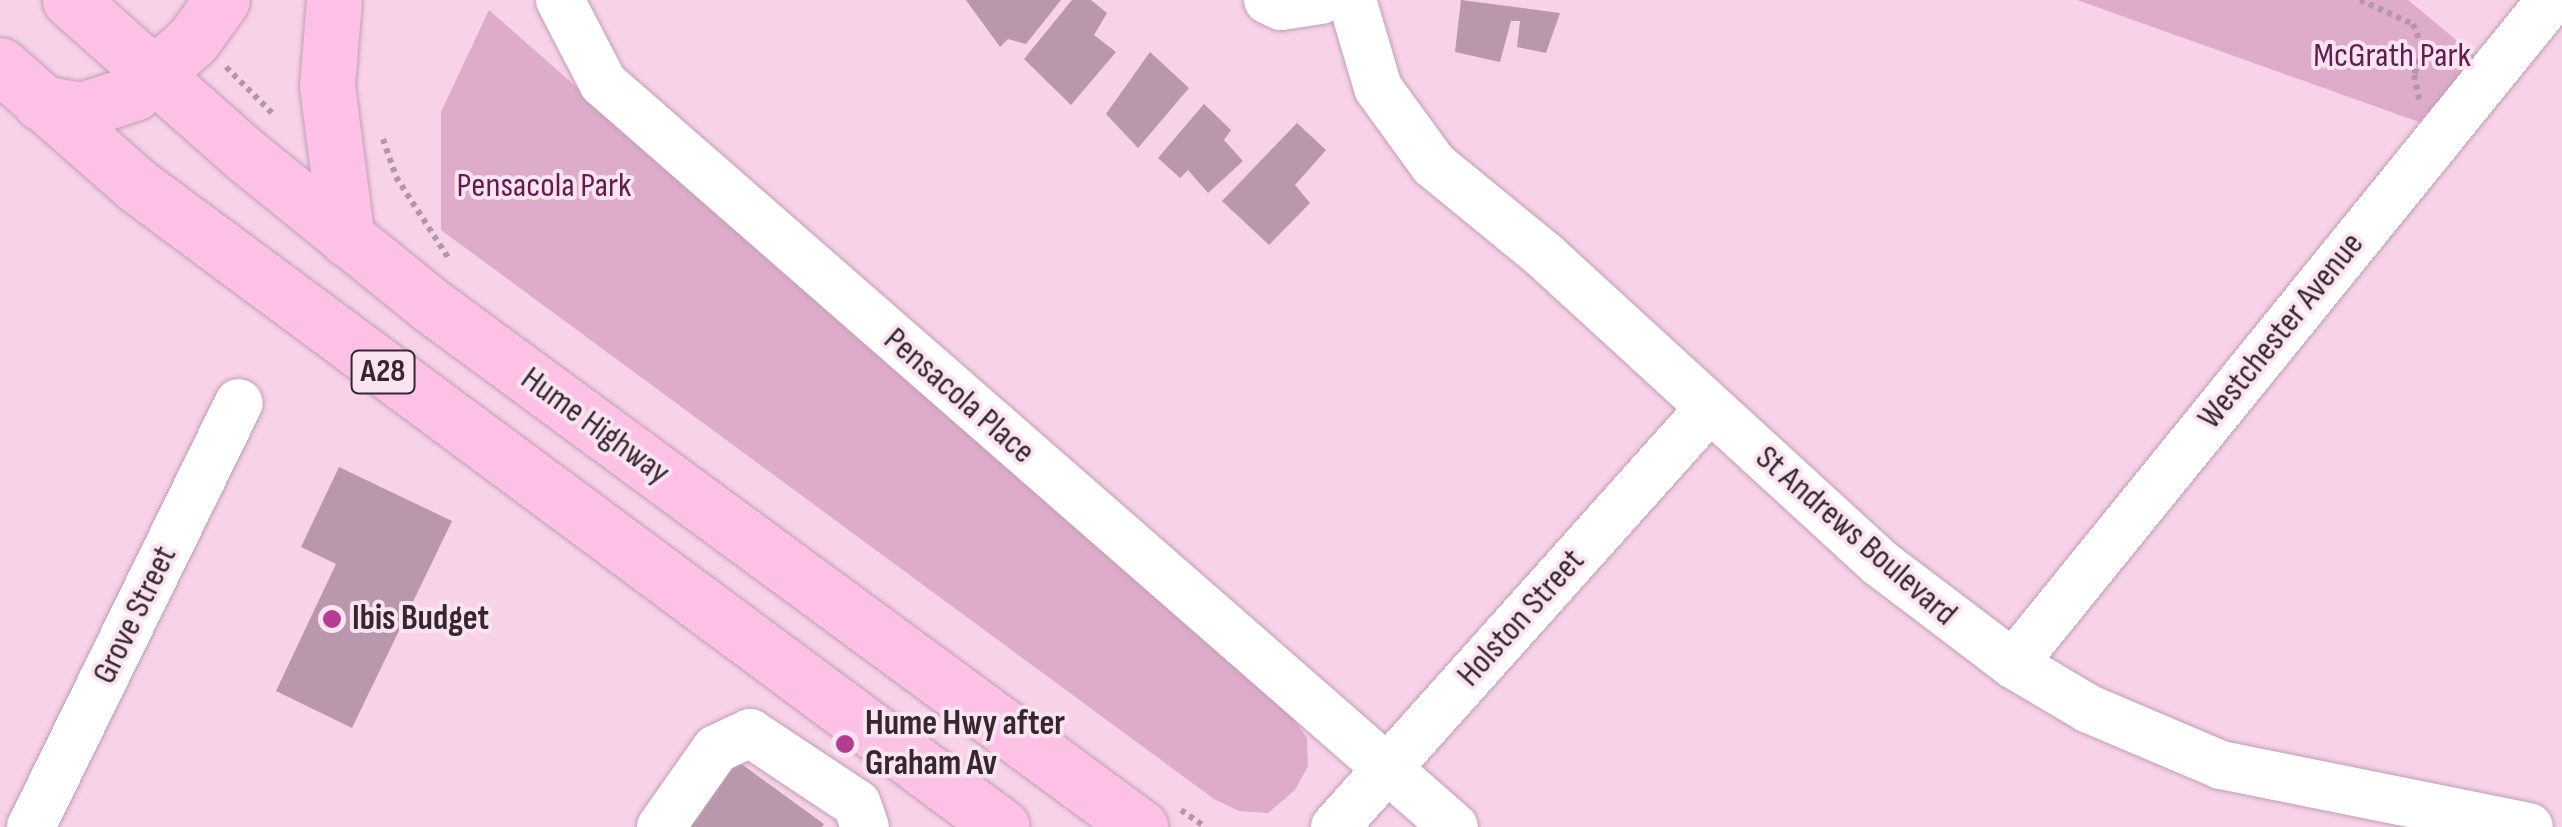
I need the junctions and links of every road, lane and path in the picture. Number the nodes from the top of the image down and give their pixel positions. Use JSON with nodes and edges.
{"nodes":[{"id":1,"x":222,"y":0,"type":"edge"},
{"id":2,"x":334,"y":0,"type":"edge"},
{"id":3,"x":560,"y":0,"type":"edge"},
{"id":4,"x":1268,"y":0,"type":"edge"},
{"id":5,"x":1322,"y":0,"type":"edge"},
{"id":6,"x":1352,"y":0,"type":"edge"},
{"id":7,"x":2360,"y":0,"type":"edge"},
{"id":8,"x":2551,"y":0,"type":"edge"},
{"id":9,"x":84,"y":13,"type":"edge"},
{"id":10,"x":220,"y":62,"type":"dead end"},
{"id":11,"x":0,"y":65,"type":"edge"},
{"id":12,"x":158,"y":74,"type":"junction"},
{"id":13,"x":41,"y":102,"type":"junction"},
{"id":14,"x":282,"y":123,"type":"dead end"},
{"id":15,"x":2449,"y":123,"type":"junction"},
{"id":16,"x":347,"y":239,"type":"junction"},
{"id":17,"x":239,"y":403,"type":"dead end"},
{"id":18,"x":1708,"y":410,"type":"junction"},
{"id":19,"x":2012,"y":664,"type":"junction"},
{"id":20,"x":1385,"y":770,"type":"junction"},
{"id":21,"x":31,"y":827,"type":"edge"},
{"id":22,"x":662,"y":827,"type":"edge"},
{"id":23,"x":865,"y":827,"type":"edge"},
{"id":24,"x":1002,"y":827,"type":"edge"},
{"id":25,"x":1140,"y":827,"type":"edge"},
{"id":26,"x":1336,"y":827,"type":"edge"},
{"id":27,"x":1454,"y":827,"type":"edge"},
{"id":28,"x":2529,"y":827,"type":"edge"}],
"edges":[{"from":1,"to":12,"type":"highway"},
{"from":2,"to":16,"type":"highway"},
{"from":3,"to":20,"type":"street","name":"Pensacola Place"},
{"from":4,"to":5,"type":"street"},
{"from":6,"to":18,"type":"street","name":"St Andrews Boulevard"},
{"from":7,"to":15,"type":"path"},
{"from":8,"to":15,"type":"street","name":"Westchester Avenue"},
{"from":9,"to":12,"type":"highway","name":"Hume Highway","number":"A28"},
{"from":10,"to":14,"type":"path"},
{"from":11,"to":13,"type":"highway","number":"A28"},
{"from":12,"to":13,"type":"highway"},
{"from":12,"to":16,"type":"highway","name":"Hume Highway","number":"A28"},
{"from":13,"to":24,"type":"highway","number":"A28"},
{"from":15,"to":19,"type":"street","name":"Westchester Avenue"},
{"from":16,"to":25,"type":"highway","name":"Hume Highway","number":"A28"},
{"from":17,"to":21,"type":"street","name":"Grove Street"},
{"from":18,"to":19,"type":"street","name":"St Andrews Boulevard"},
{"from":18,"to":20,"type":"street","name":"Holston Street"},
{"from":19,"to":28,"type":"street","name":"St Andrews Boulevard"},
{"from":20,"to":26,"type":"street","name":"Holston Street"},
{"from":20,"to":27,"type":"street","name":"Pensacola Place"},
{"from":22,"to":23,"type":"street"}]}
